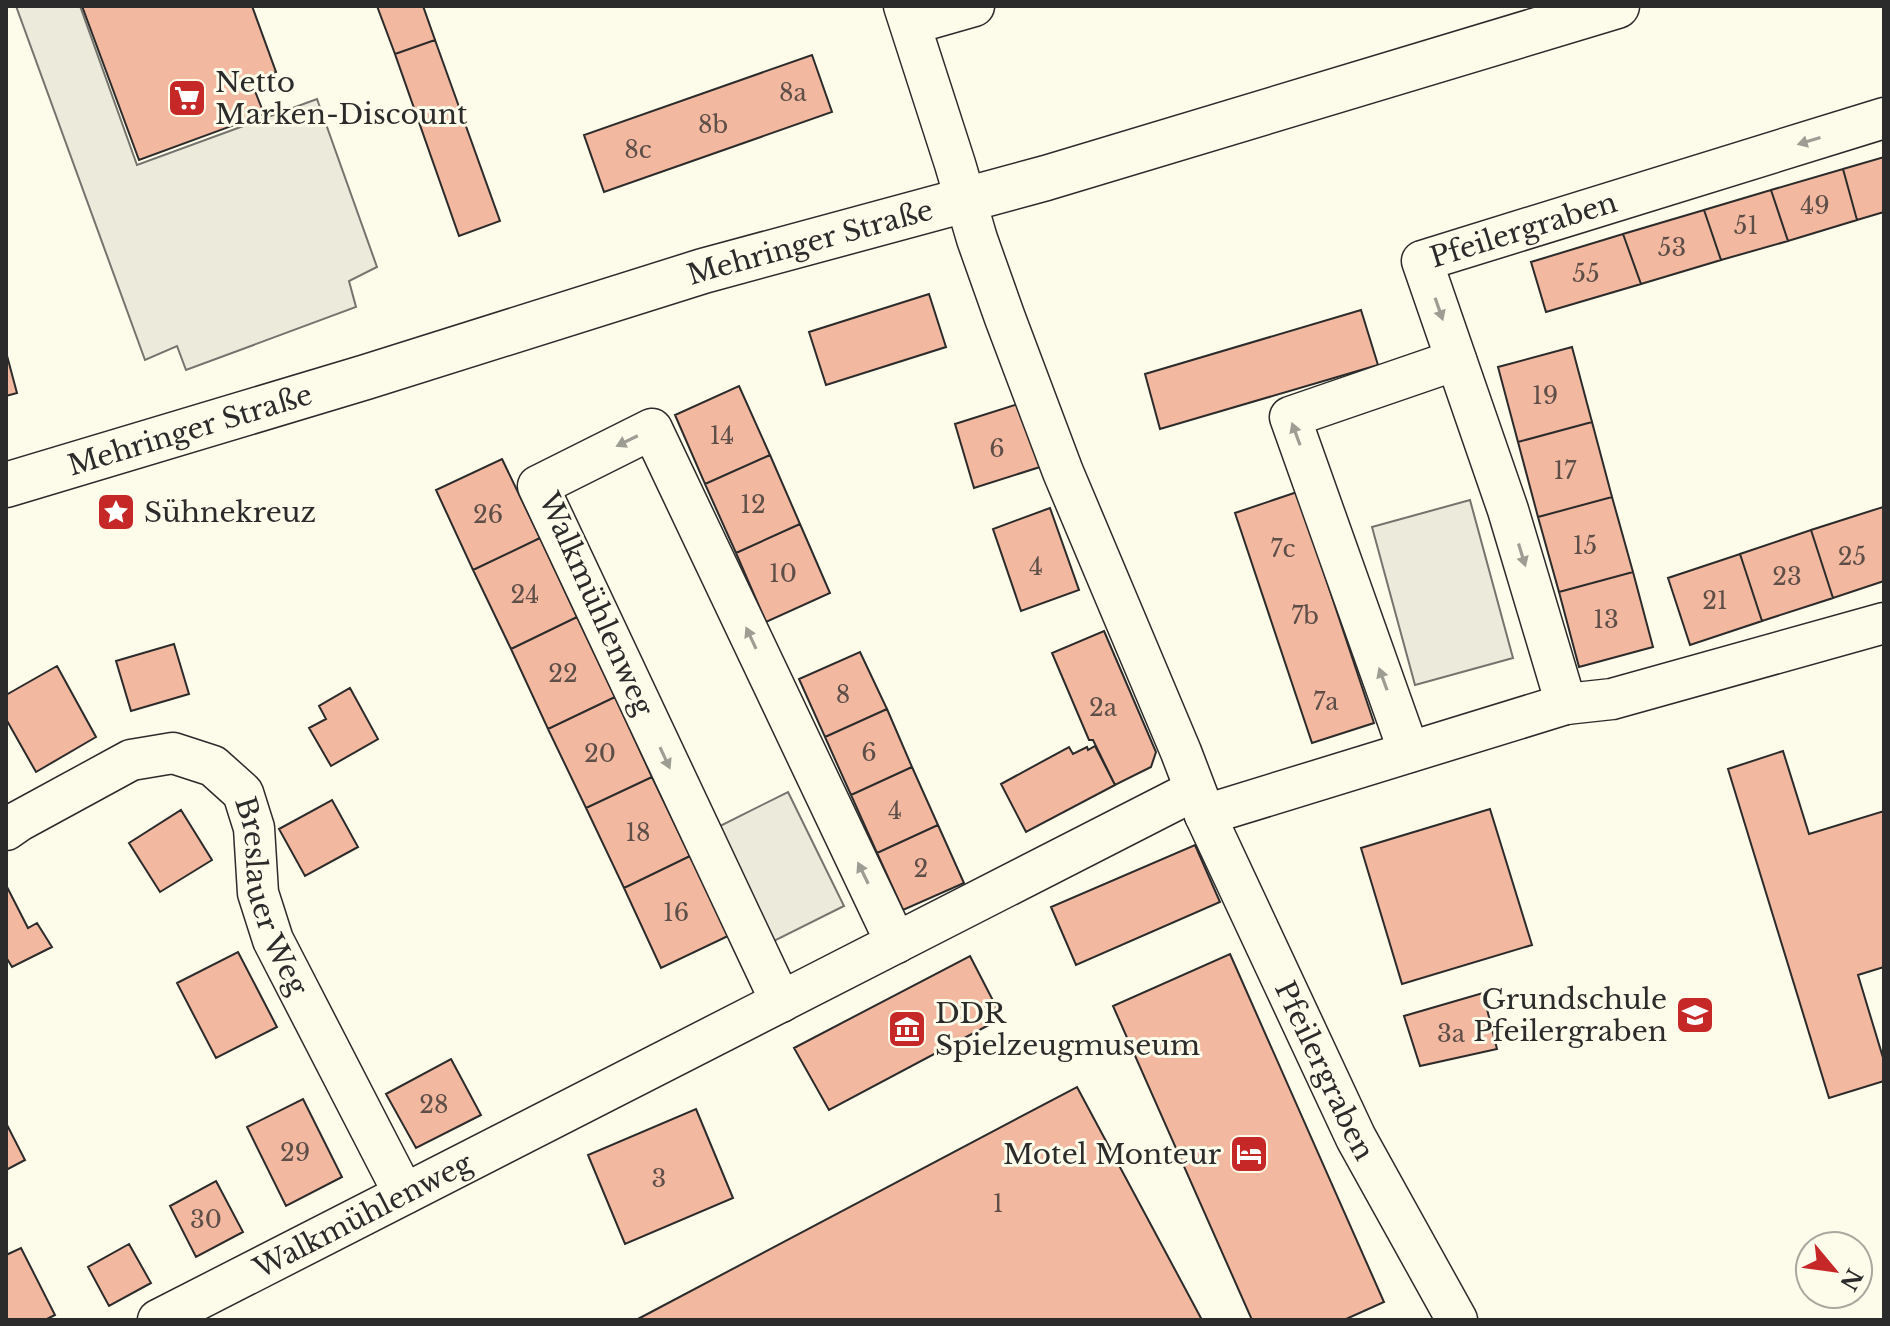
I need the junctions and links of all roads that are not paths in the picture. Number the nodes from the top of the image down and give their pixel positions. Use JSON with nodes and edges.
{"nodes":[{"id":1,"x":974,"y":6,"type":"edge"},
{"id":2,"x":1617,"y":6,"type":"edge"},
{"id":3,"x":907,"y":15,"type":"edge"},
{"id":4,"x":1884,"y":118,"type":"edge"},
{"id":5,"x":966,"y":200,"type":"junction"},
{"id":6,"x":1456,"y":360,"type":"junction"},
{"id":7,"x":6,"y":485,"type":"edge"},
{"id":8,"x":1884,"y":623,"type":"edge"},
{"id":9,"x":1566,"y":704,"type":"junction"},
{"id":10,"x":1409,"y":752,"type":"junction"},
{"id":11,"x":1200,"y":802,"type":"junction"},
{"id":12,"x":6,"y":830,"type":"edge"},
{"id":13,"x":896,"y":943,"type":"junction"},
{"id":14,"x":781,"y":1002,"type":"junction"},
{"id":15,"x":404,"y":1194,"type":"junction"},
{"id":16,"x":158,"y":1320,"type":"edge"},
{"id":17,"x":1457,"y":1320,"type":"edge"}],
"edges":[{"from":1,"to":3,"type":"street","name":"Pfeilergraben"},
{"from":2,"to":5,"type":"main road","name":"Mehringer Straße"},
{"from":3,"to":5,"type":"street","name":"Pfeilergraben"},
{"from":4,"to":6,"type":"street","name":"Pfeilergraben","one_way":true},
{"from":5,"to":7,"type":"main road","name":"Mehringer Straße"},
{"from":5,"to":11,"type":"street","name":"Pfeilergraben"},
{"from":6,"to":9,"type":"street","name":"Pfeilergraben","one_way":true},
{"from":10,"to":6,"type":"street","one_way":true},
{"from":8,"to":9,"type":"street"},
{"from":9,"to":10,"type":"street"},
{"from":10,"to":11,"type":"street"},
{"from":11,"to":13,"type":"street","name":"Walkmühlenweg"},
{"from":11,"to":17,"type":"street","name":"Pfeilergraben"},
{"from":12,"to":15,"type":"street","name":"Breslauer Weg"},
{"from":13,"to":14,"type":"street","name":"Walkmühlenweg"},
{"from":13,"to":14,"type":"street","name":"Walkmühlenweg","one_way":true},
{"from":14,"to":15,"type":"street","name":"Walkmühlenweg"},
{"from":15,"to":16,"type":"street","name":"Walkmühlenweg"}]}
